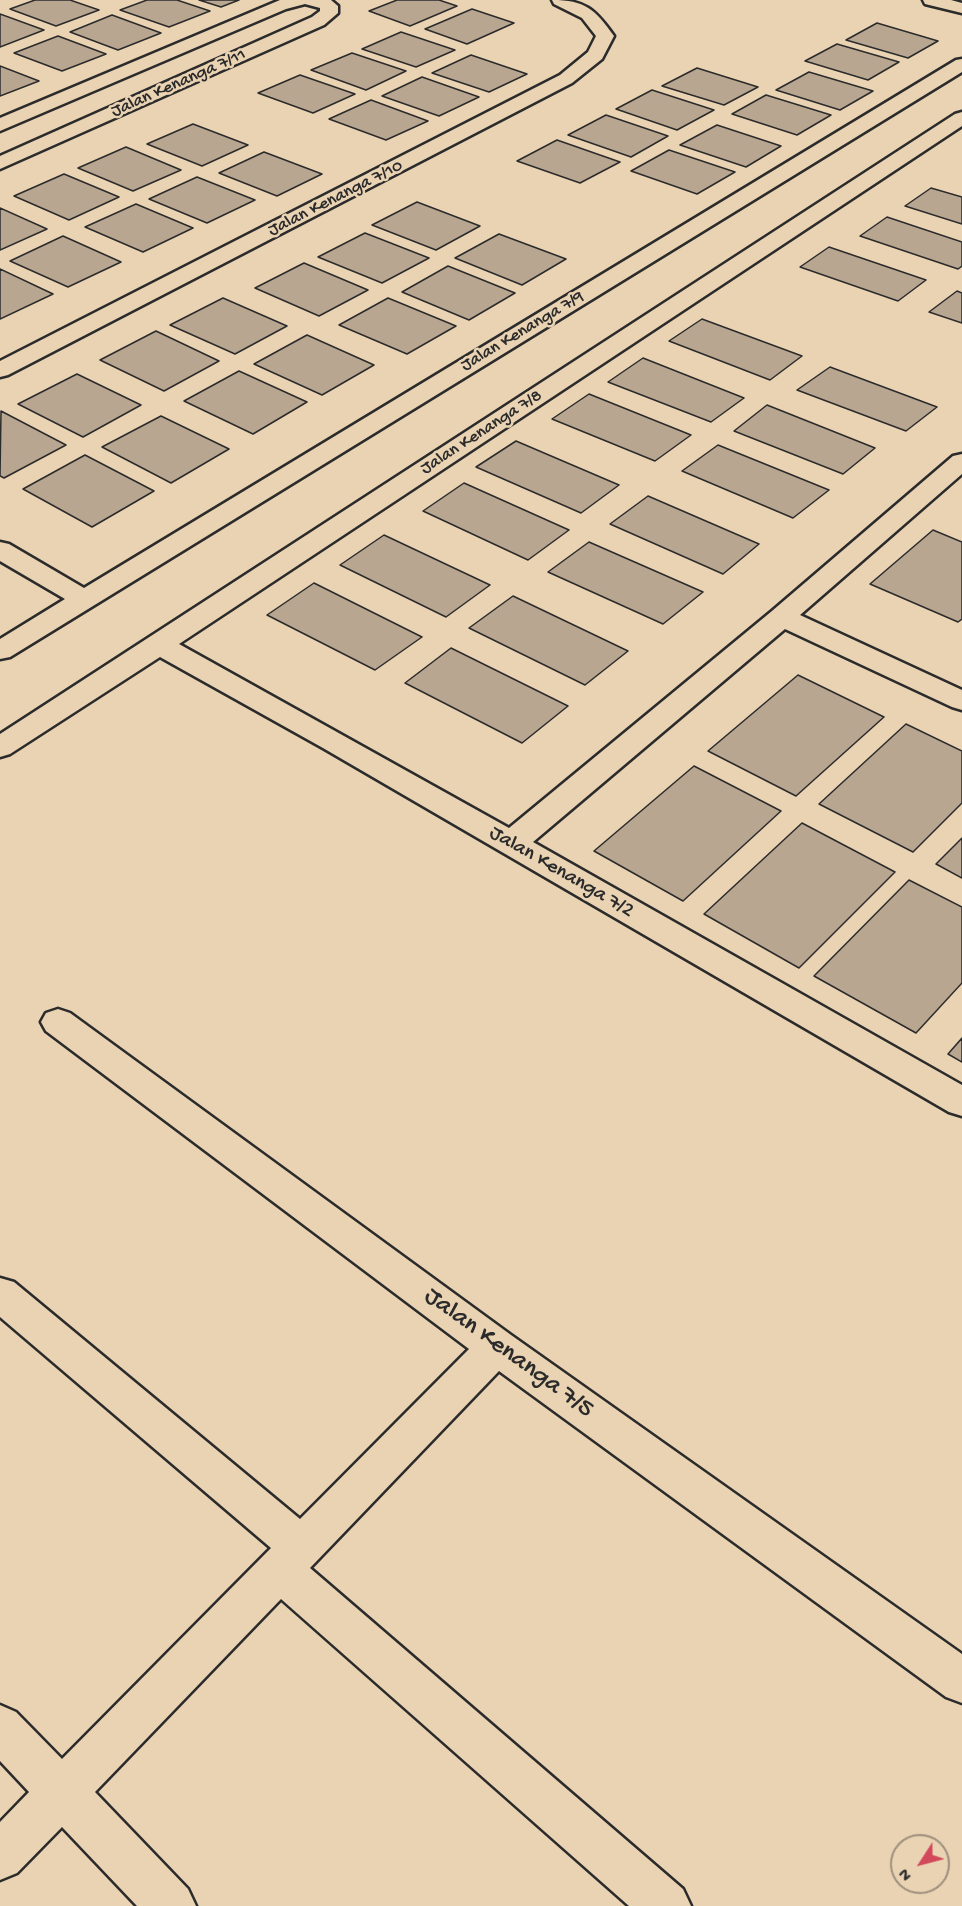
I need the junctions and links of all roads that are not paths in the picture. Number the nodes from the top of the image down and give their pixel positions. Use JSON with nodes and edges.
{"nodes":[{"id":1,"x":300,"y":0,"type":"edge"},
{"id":2,"x":309,"y":0,"type":"edge"},
{"id":3,"x":560,"y":0,"type":"edge"},
{"id":4,"x":931,"y":0,"type":"edge"},
{"id":5,"x":962,"y":8,"type":"edge"},
{"id":6,"x":962,"y":64,"type":"edge"},
{"id":7,"x":962,"y":118,"type":"edge"},
{"id":8,"x":0,"y":125,"type":"edge"},
{"id":9,"x":0,"y":163,"type":"edge"},
{"id":10,"x":0,"y":370,"type":"edge"},
{"id":11,"x":962,"y":461,"type":"edge"},
{"id":12,"x":0,"y":550,"type":"edge"},
{"id":13,"x":84,"y":599,"type":"junction"},
{"id":14,"x":782,"y":617,"type":"junction"},
{"id":15,"x":159,"y":645,"type":"junction"},
{"id":16,"x":0,"y":651,"type":"edge"},
{"id":17,"x":962,"y":701,"type":"edge"},
{"id":18,"x":0,"y":747,"type":"edge"},
{"id":19,"x":510,"y":844,"type":"junction"},
{"id":20,"x":58,"y":1022,"type":"dead end"},
{"id":21,"x":962,"y":1102,"type":"edge"},
{"id":22,"x":0,"y":1294,"type":"edge"},
{"id":23,"x":497,"y":1347,"type":"junction"},
{"id":24,"x":291,"y":1559,"type":"junction"},
{"id":25,"x":962,"y":1681,"type":"edge"},
{"id":26,"x":0,"y":1728,"type":"edge"},
{"id":27,"x":63,"y":1791,"type":"junction"},
{"id":28,"x":0,"y":1856,"type":"edge"},
{"id":29,"x":171,"y":1906,"type":"edge"},
{"id":30,"x":666,"y":1906,"type":"edge"}],
"edges":[{"from":1,"to":8,"type":"street","name":"Jalan Kenanga 7/11"},
{"from":2,"to":9,"type":"street","name":"Jalan Kenanga 7/11"},
{"from":3,"to":10,"type":"street","name":"Jalan Kenanga 7/10"},
{"from":4,"to":5,"type":"street"},
{"from":6,"to":13,"type":"street","name":"Jalan Kenanga 7/9"},
{"from":7,"to":15,"type":"street","name":"Jalan Kenanga 7/8"},
{"from":11,"to":14,"type":"street"},
{"from":12,"to":13,"type":"street"},
{"from":13,"to":16,"type":"street","name":"Jalan Kenanga 7/9"},
{"from":14,"to":17,"type":"street"},
{"from":14,"to":19,"type":"street"},
{"from":15,"to":18,"type":"street","name":"Jalan Kenanga 7/8"},
{"from":15,"to":19,"type":"street","name":"Jalan Kenanga 7/2"},
{"from":19,"to":21,"type":"street","name":"Jalan Kenanga 7/2"},
{"from":20,"to":23,"type":"street","name":"Jalan Kenanga 7/5"},
{"from":22,"to":24,"type":"street"},
{"from":23,"to":24,"type":"street"},
{"from":23,"to":25,"type":"street","name":"Jalan Kenanga 7/5"},
{"from":24,"to":27,"type":"street"},
{"from":24,"to":30,"type":"street"},
{"from":26,"to":27,"type":"street"},
{"from":27,"to":28,"type":"street"},
{"from":27,"to":29,"type":"street"}]}
